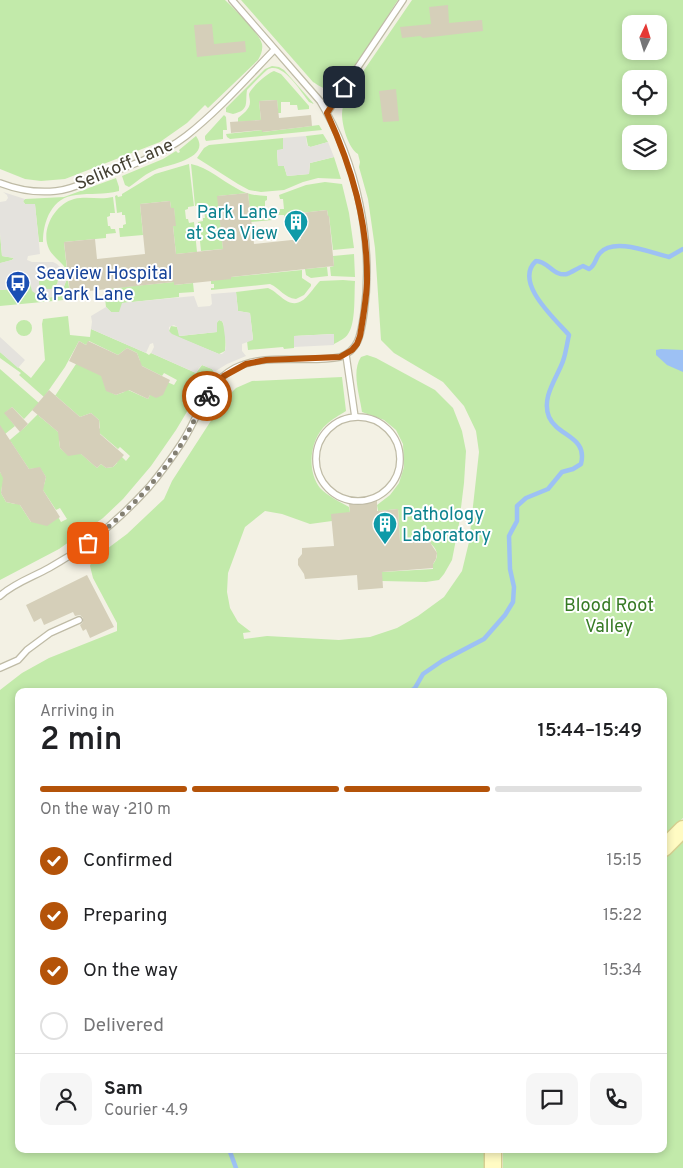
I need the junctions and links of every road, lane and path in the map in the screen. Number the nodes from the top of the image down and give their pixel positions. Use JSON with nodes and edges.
{"nodes":[{"id":1,"x":232,"y":0,"type":"edge"},
{"id":2,"x":403,"y":0,"type":"edge"},
{"id":3,"x":274,"y":50,"type":"junction"},
{"id":4,"x":327,"y":113,"type":"junction"},
{"id":5,"x":0,"y":183,"type":"edge"},
{"id":6,"x":346,"y":355,"type":"junction"},
{"id":7,"x":354,"y":417,"type":"junction"},
{"id":8,"x":0,"y":596,"type":"edge"},
{"id":9,"x":79,"y":620,"type":"dead end"},
{"id":10,"x":0,"y":668,"type":"edge"},
{"id":11,"x":683,"y":829,"type":"edge"},
{"id":12,"x":667,"y":845,"type":"edge"},
{"id":13,"x":493,"y":1153,"type":"edge"},
{"id":14,"x":493,"y":1168,"type":"edge"}],
"edges":[{"from":1,"to":3,"type":"lane"},
{"from":2,"to":4,"type":"lane"},
{"from":3,"to":4,"type":"lane"},
{"from":3,"to":5,"type":"lane","name":"Selikoff Lane"},
{"from":4,"to":6,"type":"lane"},
{"from":6,"to":7,"type":"lane"},
{"from":6,"to":8,"type":"lane"},
{"from":7,"to":7,"type":"lane"},
{"from":9,"to":10,"type":"lane"},
{"from":11,"to":12,"type":"street"},
{"from":13,"to":14,"type":"street"}]}
